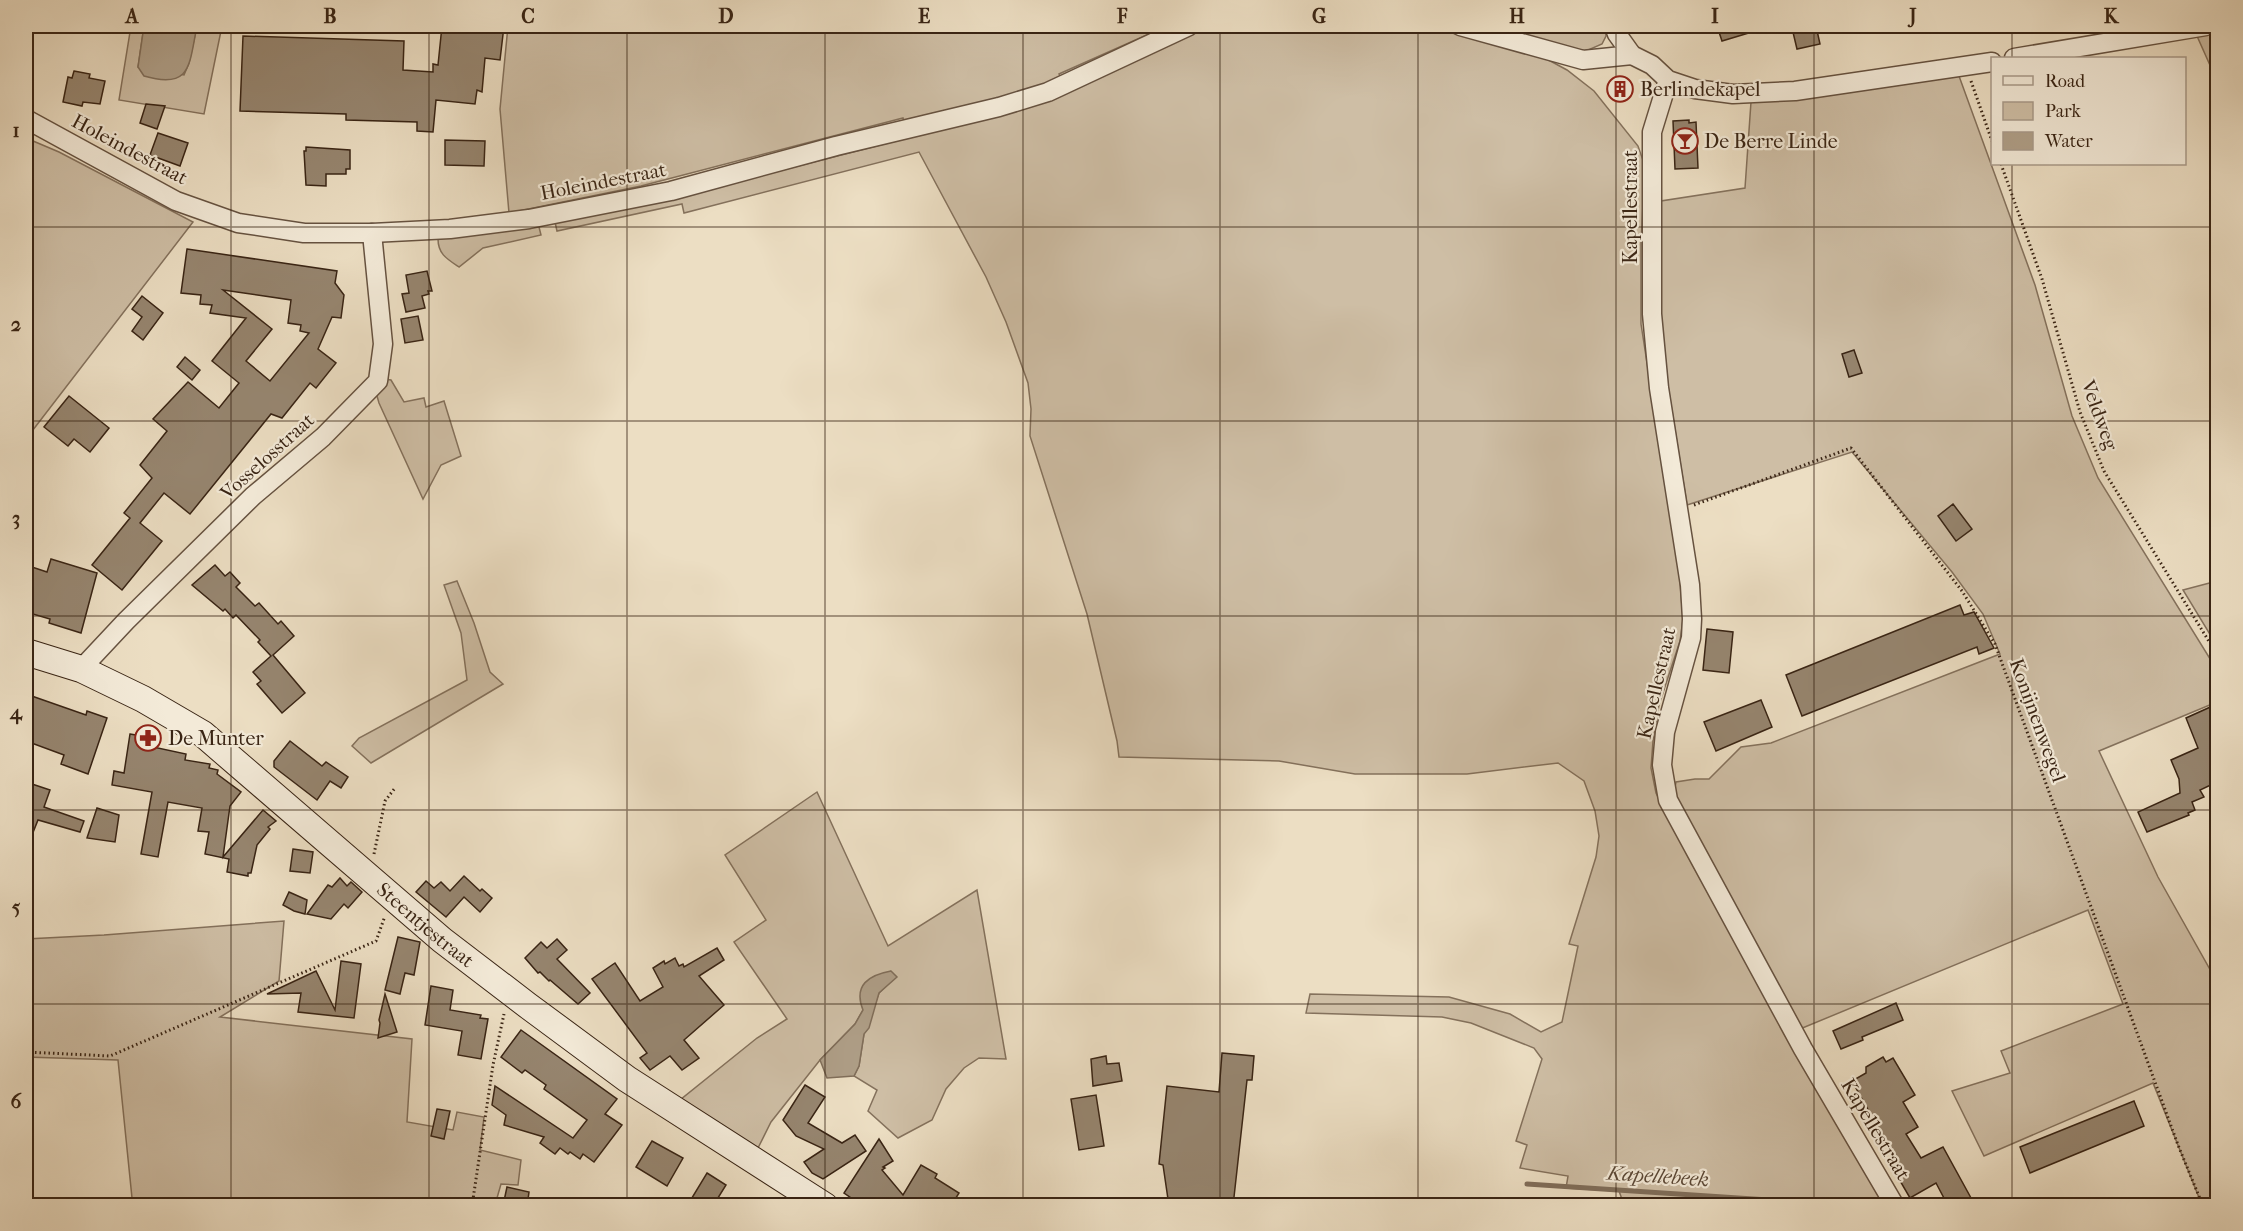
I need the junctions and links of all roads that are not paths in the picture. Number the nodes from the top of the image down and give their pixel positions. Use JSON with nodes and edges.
{"nodes":[{"id":1,"x":1189,"y":26,"type":"edge"},
{"id":2,"x":1460,"y":26,"type":"edge"},
{"id":3,"x":1614,"y":26,"type":"edge"},
{"id":4,"x":2206,"y":26,"type":"edge"},
{"id":5,"x":1632,"y":55,"type":"junction"},
{"id":6,"x":2020,"y":57,"type":"edge"},
{"id":7,"x":1991,"y":62,"type":"edge"},
{"id":8,"x":1668,"y":80,"type":"junction"},
{"id":9,"x":26,"y":119,"type":"edge"},
{"id":10,"x":372,"y":234,"type":"junction"},
{"id":11,"x":26,"y":652,"type":"edge"},
{"id":12,"x":81,"y":669,"type":"junction"},
{"id":13,"x":825,"y":1206,"type":"edge"},
{"id":14,"x":1895,"y":1206,"type":"edge"}],
"edges":[{"from":1,"to":10,"type":"street","name":"Holeindestraat"},
{"from":2,"to":5,"type":"street"},
{"from":3,"to":5,"type":"street"},
{"from":4,"to":6,"type":"street"},
{"from":5,"to":8,"type":"street"},
{"from":7,"to":8,"type":"street"},
{"from":8,"to":14,"type":"street","name":"Kapellestraat"},
{"from":9,"to":10,"type":"street","name":"Holeindestraat"},
{"from":10,"to":12,"type":"street","name":"Vosselosstraat"},
{"from":11,"to":12,"type":"street","name":"Steentjestraat"},
{"from":12,"to":13,"type":"street","name":"Steentjestraat"}]}
